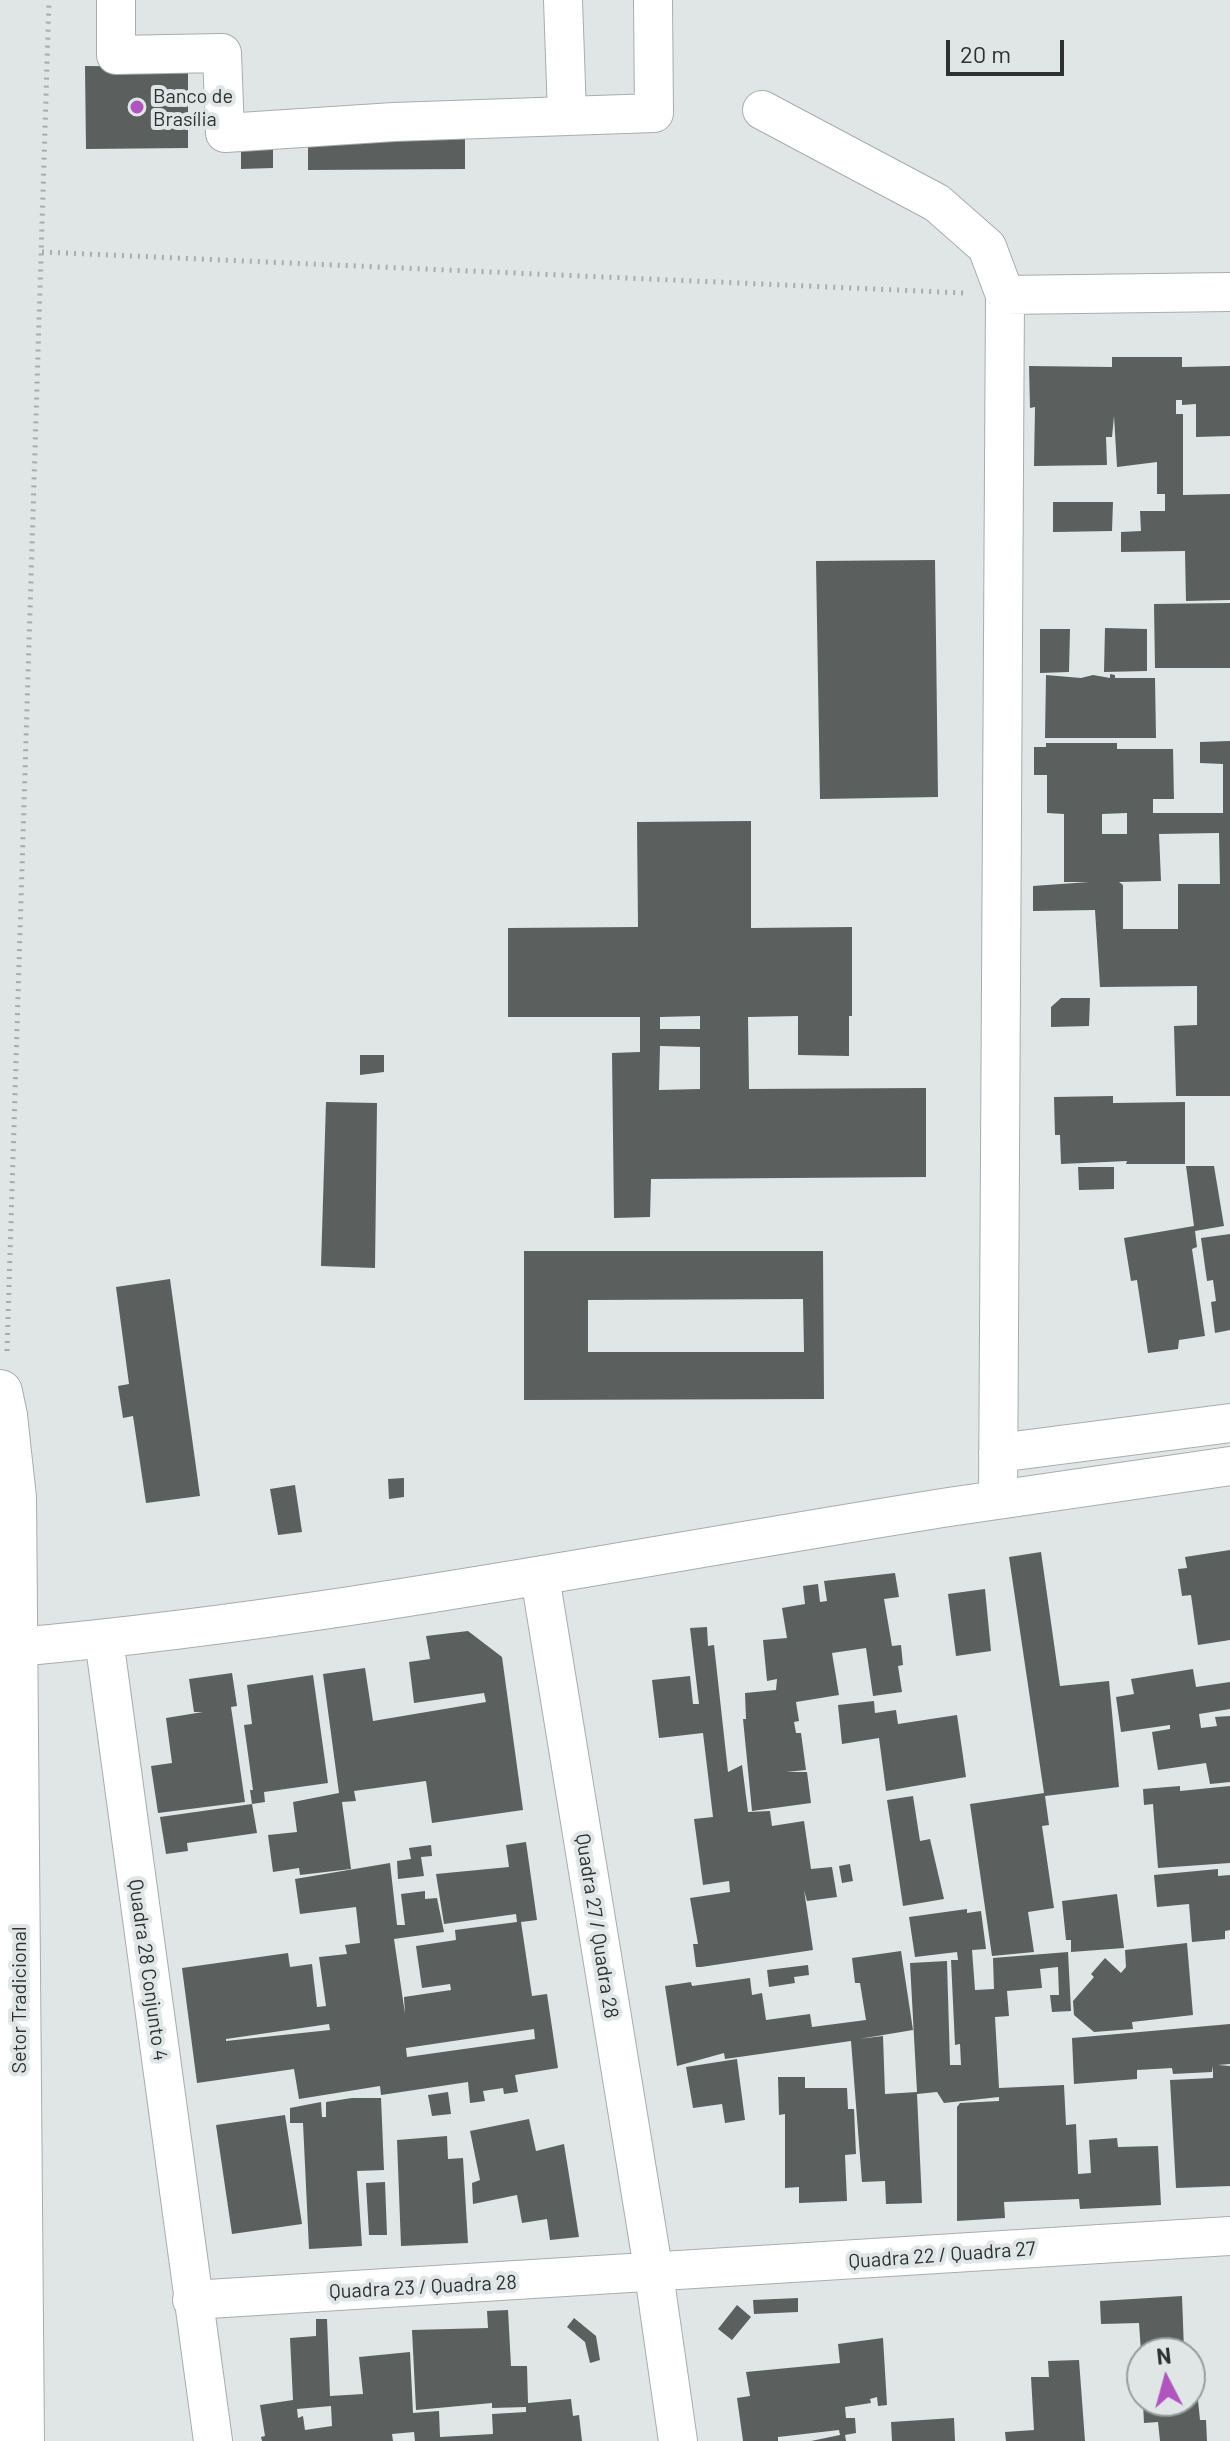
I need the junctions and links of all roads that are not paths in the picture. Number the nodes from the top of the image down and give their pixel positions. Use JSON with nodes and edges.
{"nodes":[{"id":1,"x":116,"y":0,"type":"edge"},
{"id":2,"x":563,"y":0,"type":"edge"},
{"id":3,"x":653,"y":0,"type":"edge"},
{"id":4,"x":762,"y":110,"type":"dead end"},
{"id":5,"x":567,"y":114,"type":"junction"},
{"id":6,"x":1230,"y":292,"type":"edge"},
{"id":7,"x":1005,"y":295,"type":"junction"},
{"id":8,"x":3,"y":1392,"type":"edge"},
{"id":9,"x":1230,"y":1423,"type":"edge"},
{"id":10,"x":998,"y":1453,"type":"junction"},
{"id":11,"x":1230,"y":1466,"type":"edge"},
{"id":12,"x":998,"y":1500,"type":"junction"},
{"id":13,"x":540,"y":1577,"type":"junction"},
{"id":14,"x":104,"y":1639,"type":"junction"},
{"id":15,"x":17,"y":1647,"type":"junction"},
{"id":16,"x":1230,"y":2236,"type":"edge"},
{"id":17,"x":654,"y":2274,"type":"junction"},
{"id":18,"x":192,"y":2300,"type":"junction"},
{"id":19,"x":22,"y":2441,"type":"edge"},
{"id":20,"x":213,"y":2441,"type":"edge"},
{"id":21,"x":678,"y":2441,"type":"edge"}],
"edges":[{"from":1,"to":5,"type":"street"},
{"from":2,"to":5,"type":"street"},
{"from":3,"to":5,"type":"street"},
{"from":4,"to":7,"type":"street"},
{"from":6,"to":7,"type":"street"},
{"from":7,"to":10,"type":"street"},
{"from":8,"to":15,"type":"main road","name":"Setor Tradicional"},
{"from":9,"to":10,"type":"street"},
{"from":10,"to":12,"type":"street"},
{"from":11,"to":12,"type":"street"},
{"from":12,"to":13,"type":"street"},
{"from":13,"to":14,"type":"street"},
{"from":13,"to":17,"type":"street","name":"Quadra 27 / Quadra 28"},
{"from":14,"to":15,"type":"street"},
{"from":14,"to":18,"type":"street","name":"Quadra 28 Conjunto 4"},
{"from":15,"to":19,"type":"main road","name":"Setor Tradicional"},
{"from":16,"to":17,"type":"street","name":"Quadra 22 / Quadra 27"},
{"from":17,"to":18,"type":"street","name":"Quadra 23 / Quadra 28"},
{"from":17,"to":21,"type":"street","name":"Quadra 27 / Quadra 28"},
{"from":18,"to":20,"type":"street","name":"Quadra 28 Conjunto 4"}]}
